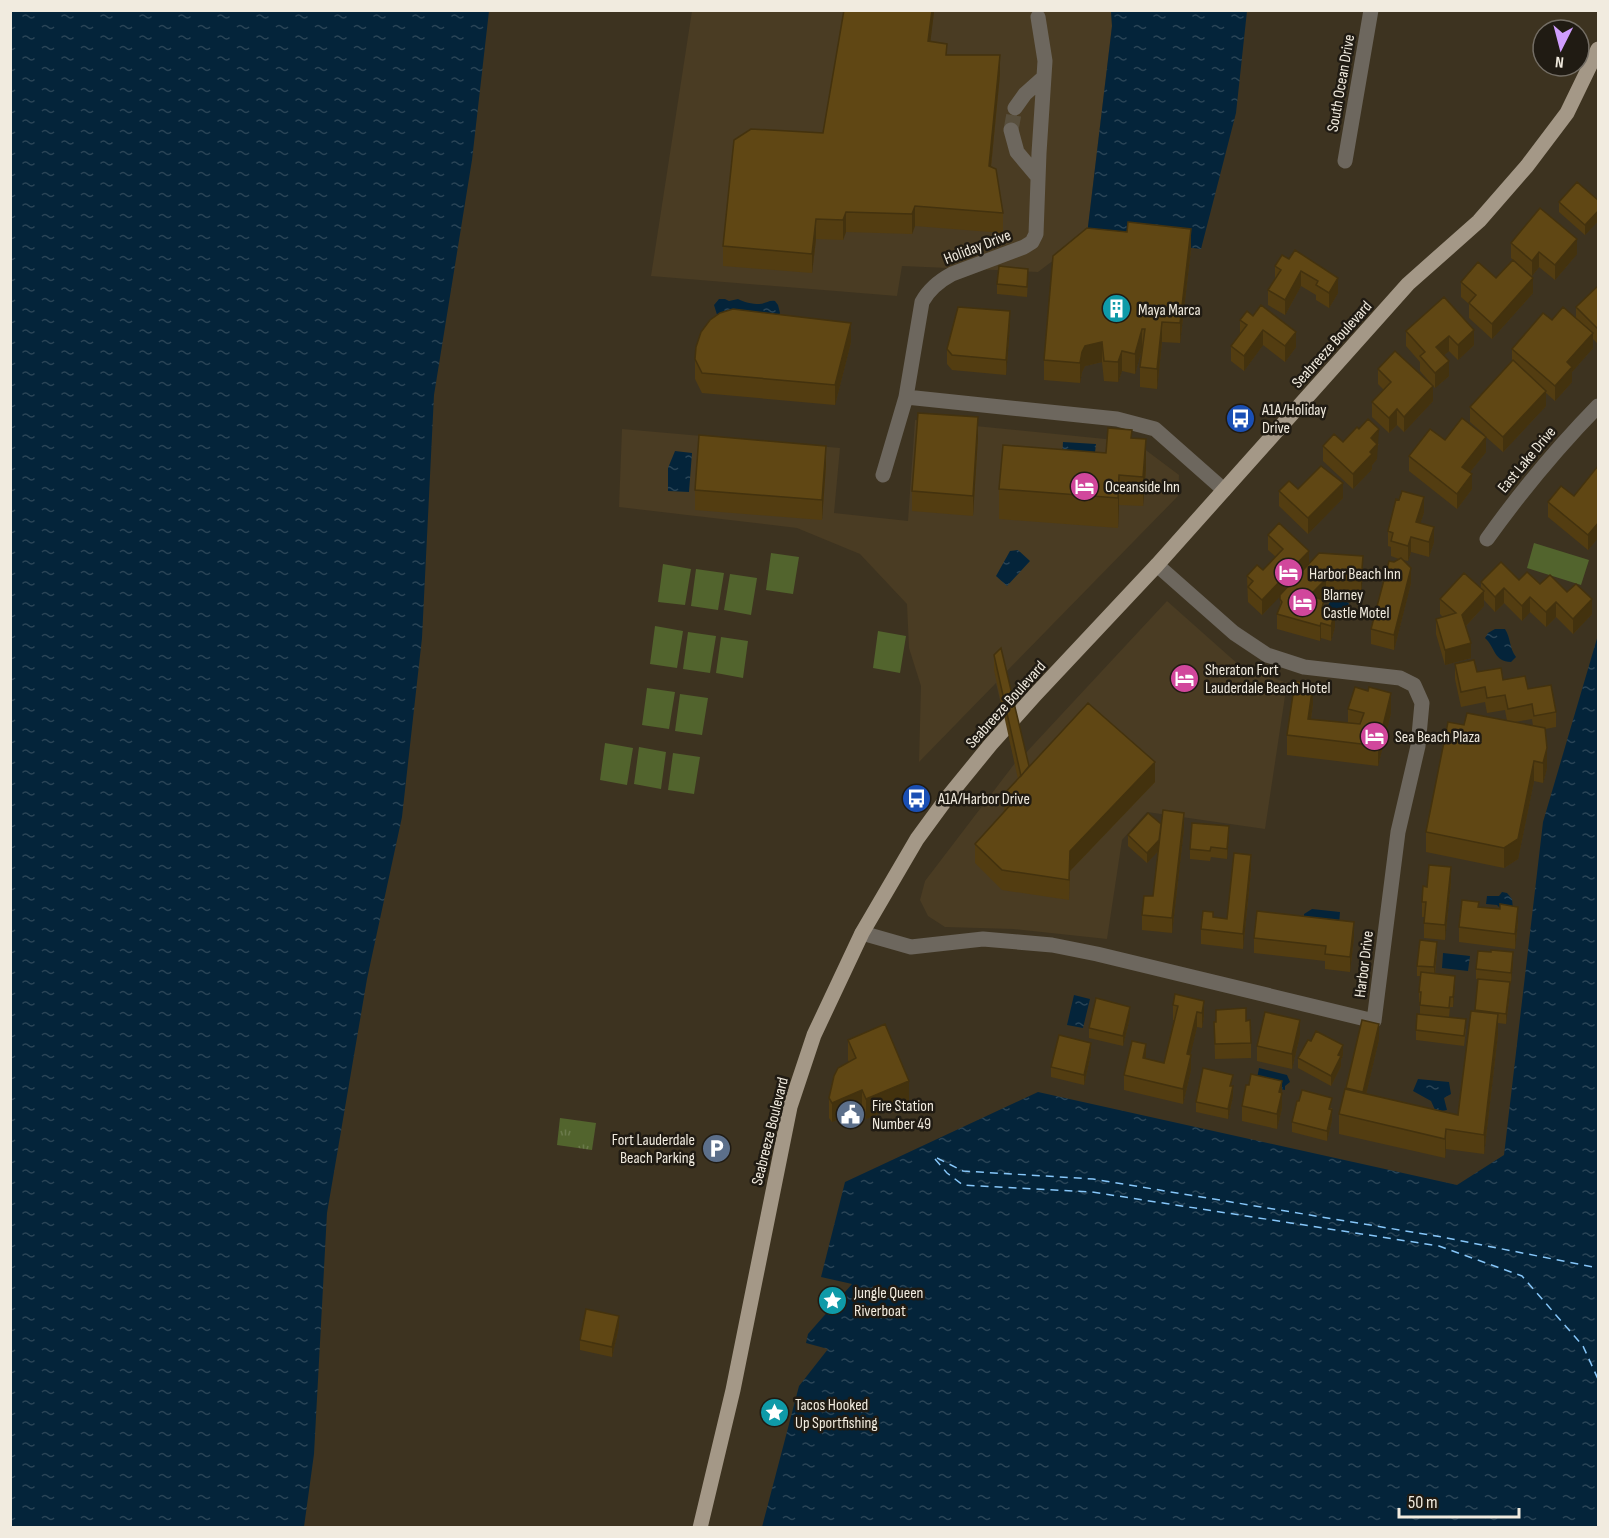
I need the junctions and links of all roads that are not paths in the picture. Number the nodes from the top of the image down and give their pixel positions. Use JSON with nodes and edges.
{"nodes":[{"id":1,"x":1371,"y":10,"type":"edge"},
{"id":2,"x":1038,"y":16,"type":"dead end"},
{"id":3,"x":1599,"y":49,"type":"edge"},
{"id":4,"x":1044,"y":77,"type":"junction"},
{"id":5,"x":1016,"y":108,"type":"tunnel mouth"},
{"id":6,"x":1011,"y":130,"type":"tunnel mouth"},
{"id":7,"x":1345,"y":161,"type":"dead end"},
{"id":8,"x":1038,"y":177,"type":"junction"},
{"id":9,"x":906,"y":397,"type":"junction"},
{"id":10,"x":1599,"y":406,"type":"edge"},
{"id":11,"x":883,"y":475,"type":"dead end"},
{"id":12,"x":1224,"y":490,"type":"junction"},
{"id":13,"x":1487,"y":539,"type":"dead end"},
{"id":14,"x":1156,"y":565,"type":"junction"},
{"id":15,"x":862,"y":933,"type":"junction"},
{"id":16,"x":700,"y":1527,"type":"edge"}],
"edges":[{"from":1,"to":7,"type":"street","name":"South Ocean Drive"},
{"from":2,"to":4,"type":"street","name":"Holiday Drive"},
{"from":3,"to":12,"type":"main road","name":"Seabreeze Boulevard"},
{"from":4,"to":5,"type":"street"},
{"from":4,"to":8,"type":"street","name":"Holiday Drive"},
{"from":6,"to":8,"type":"street"},
{"from":8,"to":9,"type":"street","name":"Holiday Drive"},
{"from":9,"to":11,"type":"street","name":"Holiday Drive"},
{"from":9,"to":12,"type":"street"},
{"from":10,"to":13,"type":"street","name":"East Lake Drive"},
{"from":12,"to":14,"type":"main road","name":"Seabreeze Boulevard"},
{"from":14,"to":15,"type":"main road","name":"Seabreeze Boulevard"},
{"from":14,"to":15,"type":"street","name":"Harbor Drive"},
{"from":15,"to":16,"type":"main road","name":"Seabreeze Boulevard"}]}
